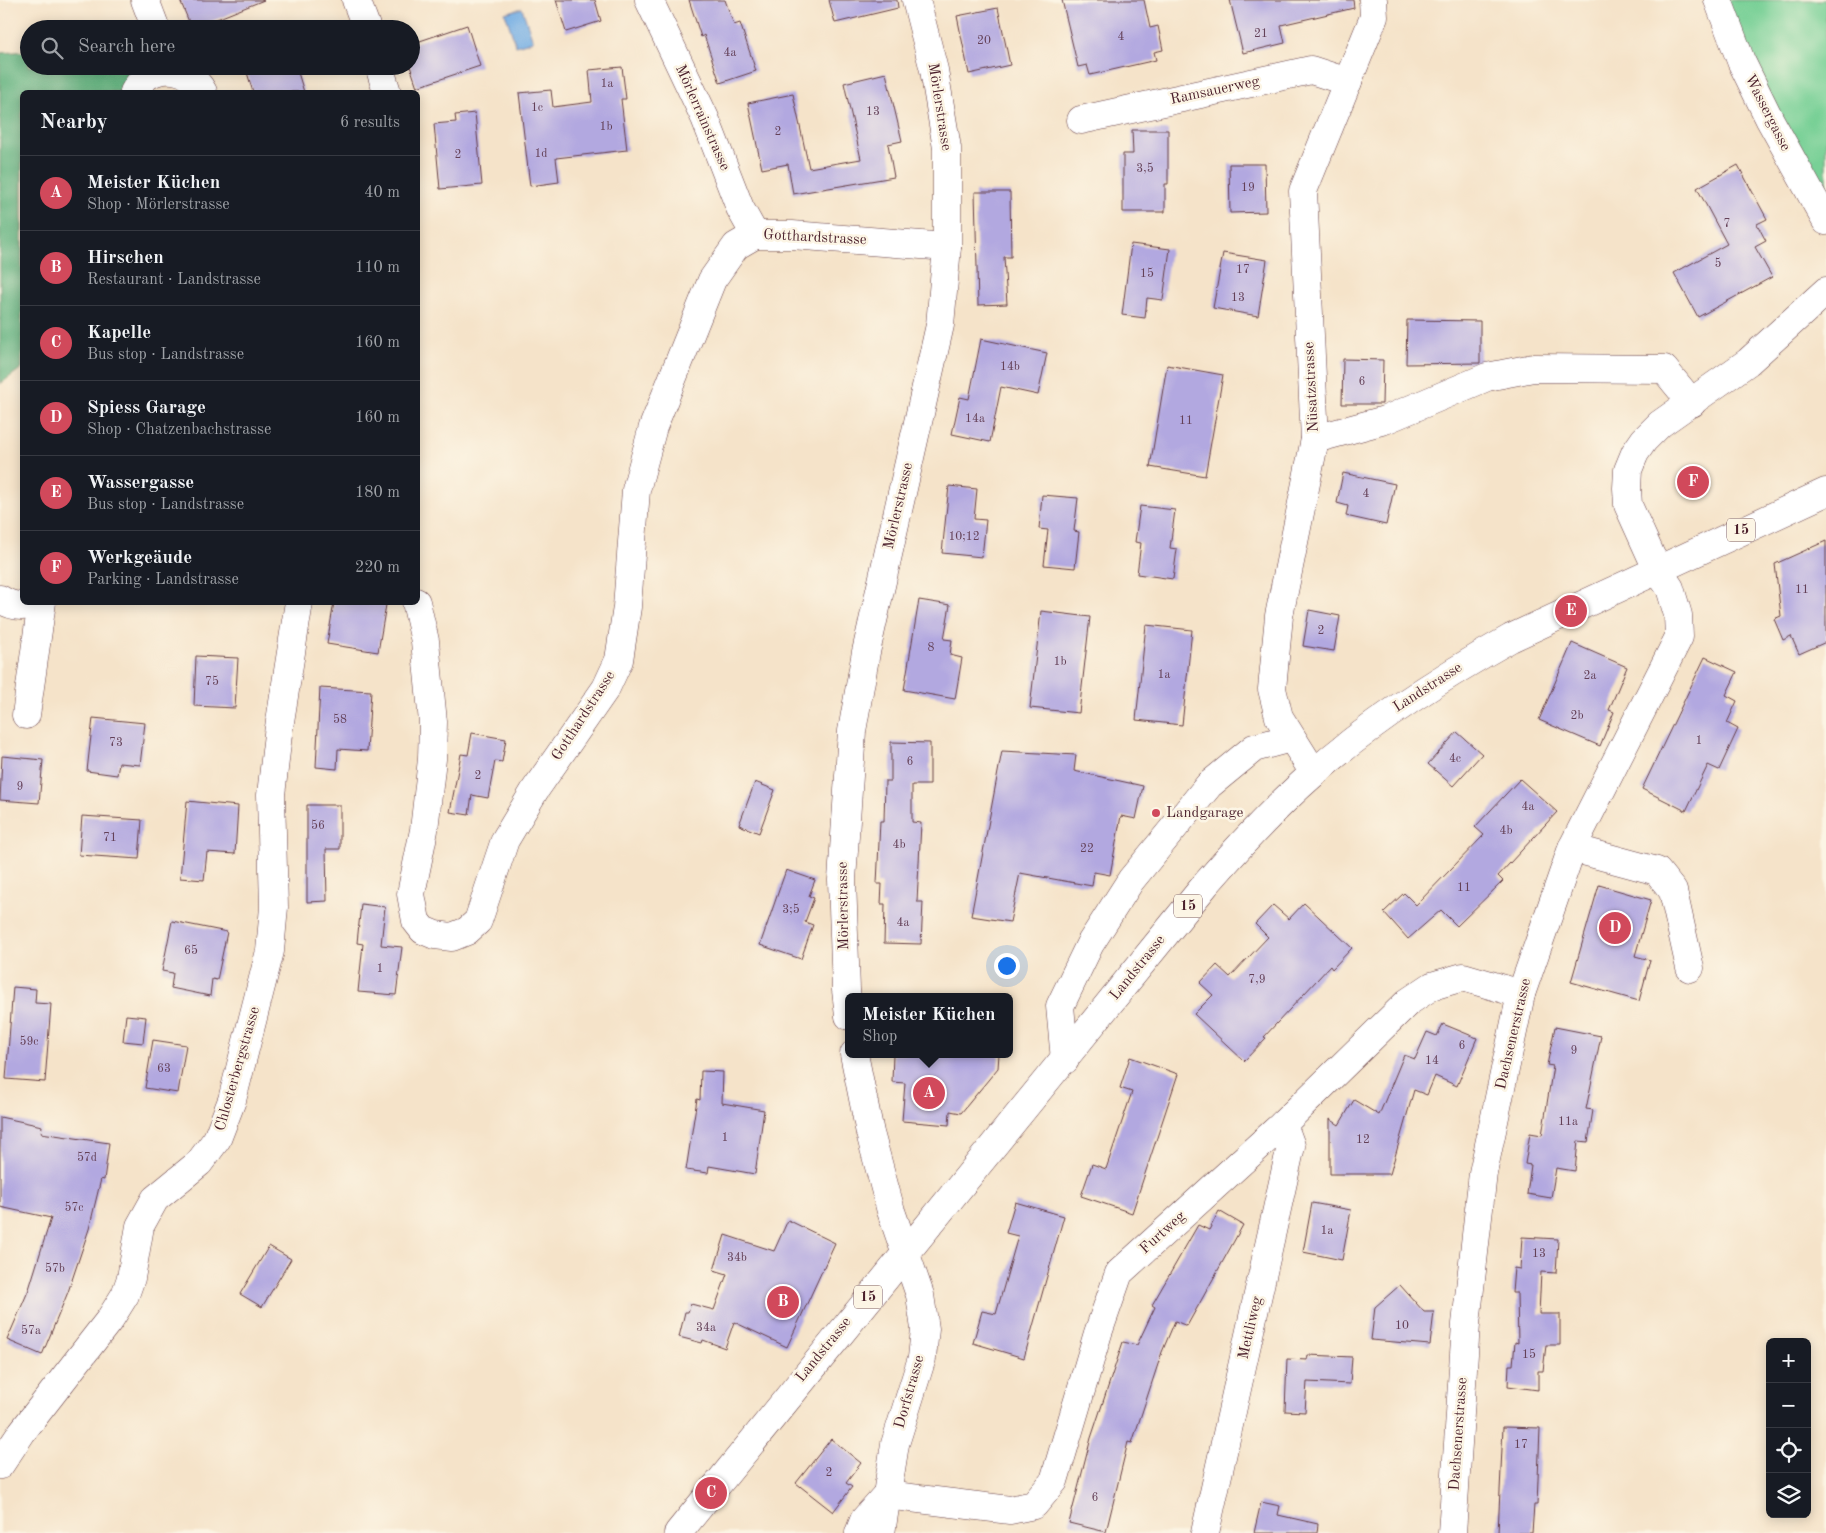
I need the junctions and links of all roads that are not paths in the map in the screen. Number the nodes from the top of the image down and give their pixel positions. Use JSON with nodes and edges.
{"nodes":[{"id":1,"x":145,"y":0,"type":"edge"},
{"id":2,"x":356,"y":0,"type":"edge"},
{"id":3,"x":649,"y":0,"type":"edge"},
{"id":4,"x":916,"y":0,"type":"edge"},
{"id":5,"x":1373,"y":0,"type":"edge"},
{"id":6,"x":1718,"y":0,"type":"edge"},
{"id":7,"x":153,"y":20,"type":"edge"},
{"id":8,"x":363,"y":20,"type":"edge"},
{"id":9,"x":150,"y":75,"type":"edge"},
{"id":10,"x":188,"y":75,"type":"edge"},
{"id":11,"x":382,"y":75,"type":"edge"},
{"id":12,"x":1348,"y":82,"type":"junction"},
{"id":13,"x":135,"y":90,"type":"edge"},
{"id":14,"x":202,"y":90,"type":"edge"},
{"id":15,"x":386,"y":90,"type":"edge"},
{"id":16,"x":1081,"y":120,"type":"dead end"},
{"id":17,"x":1826,"y":221,"type":"edge"},
{"id":18,"x":755,"y":235,"type":"junction"},
{"id":19,"x":947,"y":247,"type":"junction"},
{"id":20,"x":1826,"y":291,"type":"edge"},
{"id":21,"x":1692,"y":402,"type":"junction"},
{"id":22,"x":1315,"y":439,"type":"junction"},
{"id":23,"x":1826,"y":492,"type":"edge"},
{"id":24,"x":1657,"y":569,"type":"junction"},
{"id":25,"x":0,"y":599,"type":"edge"},
{"id":26,"x":31,"y":605,"type":"edge"},
{"id":27,"x":42,"y":605,"type":"edge"},
{"id":28,"x":300,"y":605,"type":"edge"},
{"id":29,"x":417,"y":605,"type":"edge"},
{"id":30,"x":26,"y":715,"type":"dead end"},
{"id":31,"x":1290,"y":738,"type":"junction"},
{"id":32,"x":1314,"y":773,"type":"junction"},
{"id":33,"x":1572,"y":848,"type":"junction"},
{"id":34,"x":1690,"y":968,"type":"dead end"},
{"id":35,"x":846,"y":993,"type":"edge"},
{"id":36,"x":1521,"y":994,"type":"junction"},
{"id":37,"x":855,"y":1058,"type":"edge"},
{"id":38,"x":1065,"y":1060,"type":"junction"},
{"id":39,"x":1283,"y":1124,"type":"junction"},
{"id":40,"x":905,"y":1252,"type":"junction"},
{"id":41,"x":0,"y":1465,"type":"edge"},
{"id":42,"x":886,"y":1496,"type":"junction"},
{"id":43,"x":678,"y":1533,"type":"edge"},
{"id":44,"x":859,"y":1533,"type":"edge"},
{"id":45,"x":881,"y":1533,"type":"edge"},
{"id":46,"x":1205,"y":1533,"type":"edge"},
{"id":47,"x":1452,"y":1533,"type":"edge"}],
"edges":[{"from":1,"to":7,"type":"street"},
{"from":2,"to":8,"type":"street"},
{"from":3,"to":18,"type":"street","name":"Mörlerrainstrasse"},
{"from":4,"to":19,"type":"street","name":"Mörlerstrasse"},
{"from":5,"to":12,"type":"street","name":"Nüsatzstrasse"},
{"from":6,"to":17,"type":"street","name":"Wassergasse"},
{"from":9,"to":13,"type":"street"},
{"from":10,"to":14,"type":"street"},
{"from":11,"to":15,"type":"street"},
{"from":12,"to":16,"type":"street","name":"Ramsauerweg"},
{"from":12,"to":22,"type":"street","name":"Nüsatzstrasse"},
{"from":18,"to":19,"type":"street","name":"Gotthardstrasse"},
{"from":18,"to":29,"type":"street","name":"Gotthardstrasse"},
{"from":19,"to":35,"type":"street","name":"Mörlerstrasse"},
{"from":20,"to":21,"type":"street"},
{"from":21,"to":22,"type":"street"},
{"from":21,"to":24,"type":"street"},
{"from":22,"to":31,"type":"street","name":"Nüsatzstrasse"},
{"from":23,"to":24,"type":"street","name":"Landstrasse","number":"15"},
{"from":24,"to":32,"type":"street","name":"Landstrasse","number":"15"},
{"from":24,"to":33,"type":"street","name":"Dachsenerstrasse"},
{"from":25,"to":26,"type":"street"},
{"from":27,"to":30,"type":"street"},
{"from":28,"to":41,"type":"street","name":"Chlosterbergstrasse"},
{"from":31,"to":32,"type":"street","name":"Nüsatzstrasse"},
{"from":31,"to":38,"type":"street"},
{"from":32,"to":38,"type":"street","name":"Landstrasse","number":"15"},
{"from":33,"to":34,"type":"street"},
{"from":33,"to":36,"type":"street","name":"Dachsenerstrasse"},
{"from":36,"to":39,"type":"street","name":"Furtweg"},
{"from":36,"to":47,"type":"street","name":"Dachsenerstrasse"},
{"from":37,"to":40,"type":"street"},
{"from":38,"to":40,"type":"street","name":"Landstrasse","number":"15"},
{"from":39,"to":42,"type":"street","name":"Furtweg"},
{"from":39,"to":46,"type":"street","name":"Mettliweg"},
{"from":40,"to":42,"type":"street","name":"Dorfstrasse"},
{"from":40,"to":43,"type":"street","name":"Landstrasse","number":"15"},
{"from":42,"to":44,"type":"street"},
{"from":42,"to":45,"type":"street","name":"Dorfstrasse"}]}
